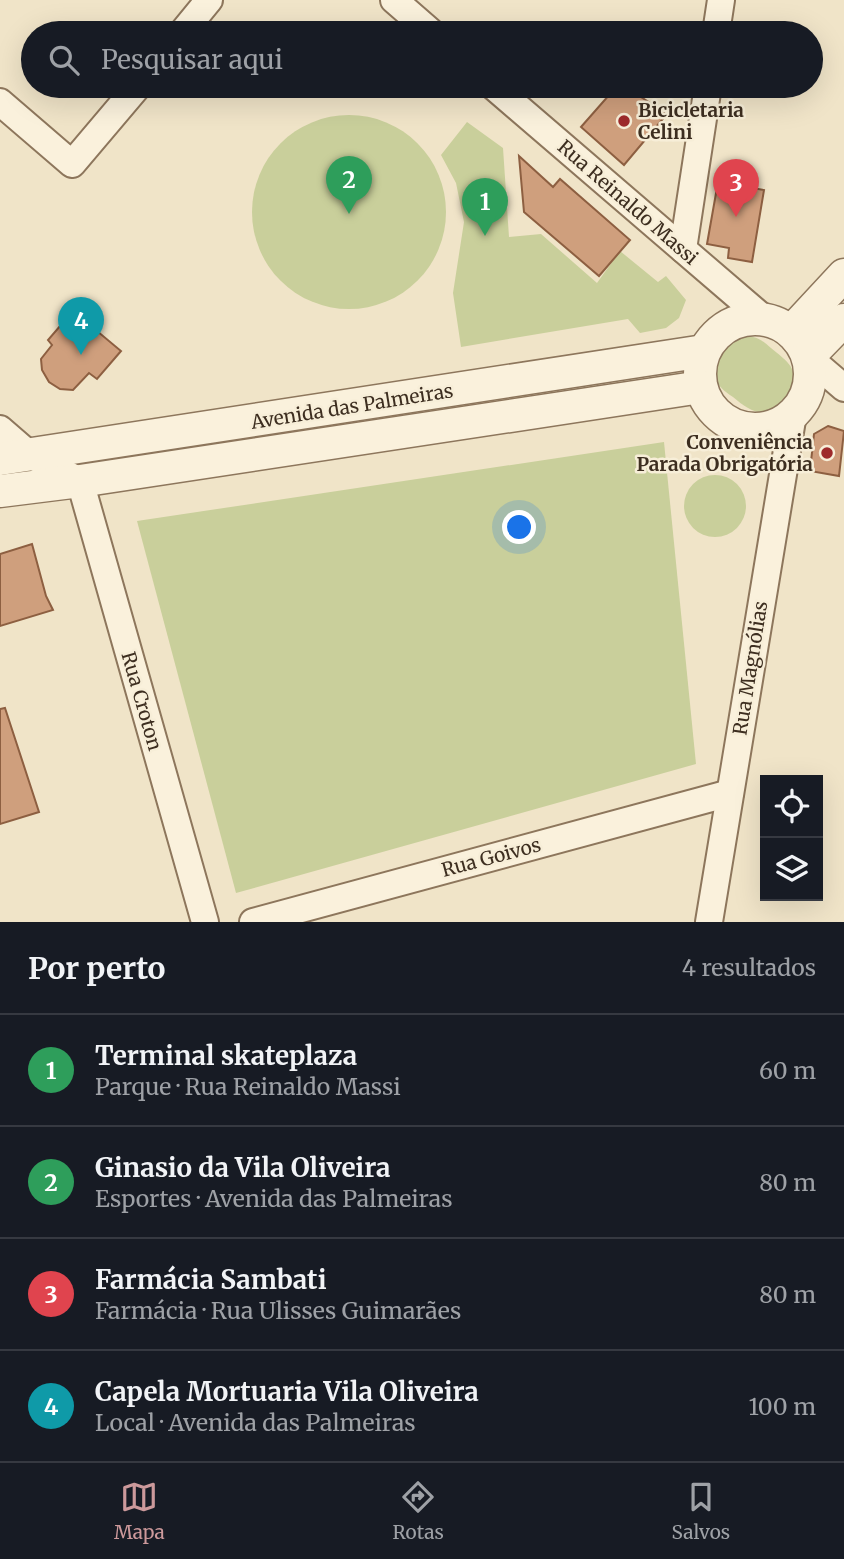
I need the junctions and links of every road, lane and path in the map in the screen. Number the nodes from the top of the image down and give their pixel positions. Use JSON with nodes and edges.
{"nodes":[{"id":1,"x":209,"y":0,"type":"edge"},
{"id":2,"x":394,"y":0,"type":"edge"},
{"id":3,"x":721,"y":0,"type":"edge"},
{"id":4,"x":191,"y":21,"type":"edge"},
{"id":5,"x":418,"y":21,"type":"edge"},
{"id":6,"x":718,"y":21,"type":"edge"},
{"id":7,"x":128,"y":98,"type":"edge"},
{"id":8,"x":507,"y":98,"type":"edge"},
{"id":9,"x":706,"y":98,"type":"edge"},
{"id":10,"x":0,"y":102,"type":"edge"},
{"id":11,"x":683,"y":249,"type":"junction"},
{"id":12,"x":844,"y":275,"type":"edge"},
{"id":13,"x":763,"y":318,"type":"junction"},
{"id":14,"x":844,"y":320,"type":"edge"},
{"id":15,"x":800,"y":344,"type":"junction"},
{"id":16,"x":704,"y":351,"type":"junction"},
{"id":17,"x":701,"y":387,"type":"junction"},
{"id":18,"x":844,"y":388,"type":"edge"},
{"id":19,"x":793,"y":414,"type":"junction"},
{"id":20,"x":0,"y":429,"type":"edge"},
{"id":21,"x":15,"y":457,"type":"edge"},
{"id":22,"x":80,"y":481,"type":"junction"},
{"id":23,"x":0,"y":491,"type":"edge"},
{"id":24,"x":730,"y":793,"type":"junction"},
{"id":25,"x":310,"y":915,"type":"edge"},
{"id":26,"x":205,"y":922,"type":"edge"},
{"id":27,"x":253,"y":922,"type":"edge"},
{"id":28,"x":709,"y":922,"type":"edge"}],
"edges":[{"from":1,"to":4,"type":"street"},
{"from":2,"to":5,"type":"street"},
{"from":3,"to":6,"type":"street"},
{"from":7,"to":10,"type":"street"},
{"from":8,"to":11,"type":"street","name":"Rua Reinaldo Massi"},
{"from":9,"to":11,"type":"street"},
{"from":11,"to":13,"type":"street","name":"Rua Reinaldo Massi"},
{"from":12,"to":15,"type":"street"},
{"from":13,"to":15,"type":"street"},
{"from":13,"to":16,"type":"street"},
{"from":14,"to":15,"type":"street"},
{"from":15,"to":18,"type":"street"},
{"from":15,"to":19,"type":"street"},
{"from":16,"to":17,"type":"street"},
{"from":16,"to":21,"type":"street","name":"Avenida das Palmeiras"},
{"from":17,"to":19,"type":"street"},
{"from":17,"to":22,"type":"street","name":"Avenida das Palmeiras"},
{"from":19,"to":24,"type":"street","name":"Rua Magnólias"},
{"from":20,"to":21,"type":"street"},
{"from":21,"to":22,"type":"street"},
{"from":22,"to":23,"type":"street","name":"Avenida das Palmeiras"},
{"from":22,"to":26,"type":"street","name":"Rua Croton"},
{"from":24,"to":25,"type":"street","name":"Rua Goivos"},
{"from":24,"to":28,"type":"street","name":"Rua Magnólias"},
{"from":25,"to":27,"type":"street","name":"Rua Goivos"}]}
